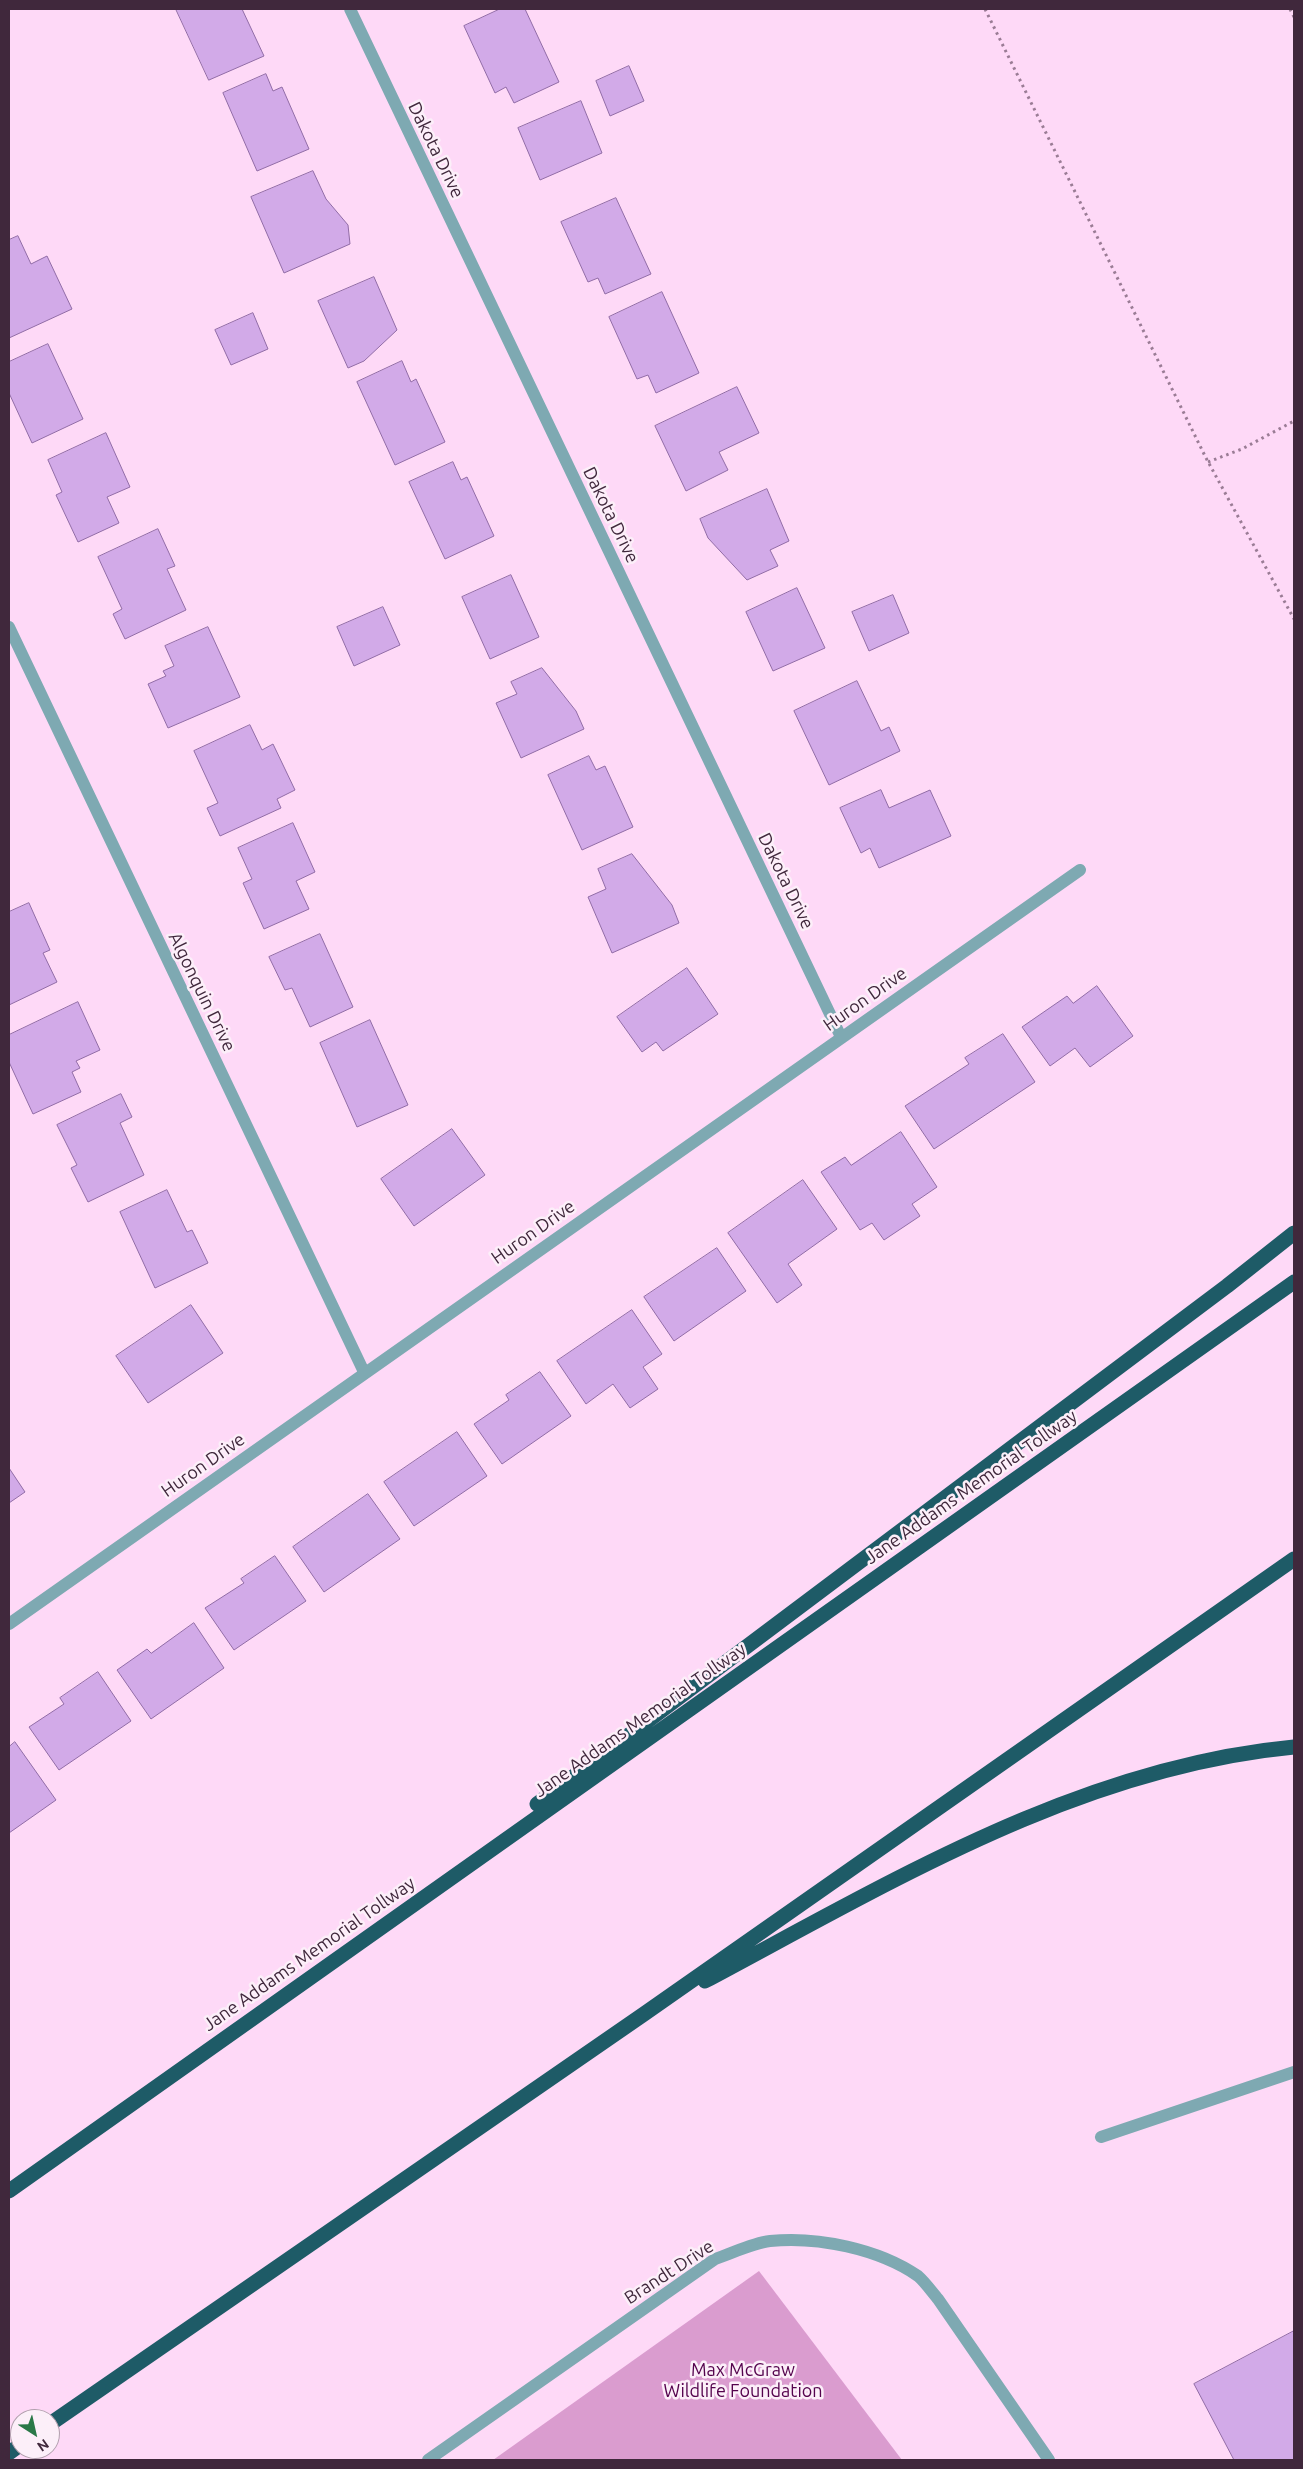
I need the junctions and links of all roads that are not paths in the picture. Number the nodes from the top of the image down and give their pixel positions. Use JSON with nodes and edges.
{"nodes":[{"id":1,"x":350,"y":9,"type":"edge"},
{"id":2,"x":9,"y":627,"type":"edge"},
{"id":3,"x":1080,"y":870,"type":"dead end"},
{"id":4,"x":841,"y":1037,"type":"junction"},
{"id":5,"x":1294,"y":1233,"type":"edge"},
{"id":6,"x":1294,"y":1282,"type":"edge"},
{"id":7,"x":364,"y":1372,"type":"junction"},
{"id":8,"x":1294,"y":1559,"type":"edge"},
{"id":9,"x":9,"y":1624,"type":"edge"},
{"id":10,"x":1294,"y":1747,"type":"edge"},
{"id":11,"x":269,"y":2005,"type":"junction"},
{"id":12,"x":644,"y":2014,"type":"junction"},
{"id":13,"x":1294,"y":2072,"type":"edge"},
{"id":14,"x":1101,"y":2137,"type":"dead end"},
{"id":15,"x":9,"y":2191,"type":"edge"},
{"id":16,"x":60,"y":2417,"type":"edge"},
{"id":17,"x":428,"y":2460,"type":"edge"},
{"id":18,"x":1049,"y":2460,"type":"edge"}],
"edges":[{"from":1,"to":4,"type":"street","name":"Dakota Drive"},
{"from":2,"to":7,"type":"street","name":"Algonquin Drive"},
{"from":3,"to":4,"type":"street","name":"Huron Drive"},
{"from":4,"to":7,"type":"street","name":"Huron Drive"},
{"from":5,"to":11,"type":"highway"},
{"from":6,"to":11,"type":"highway","name":"Jane Addams Memorial Tollway"},
{"from":7,"to":9,"type":"street","name":"Huron Drive"},
{"from":8,"to":12,"type":"highway"},
{"from":10,"to":12,"type":"highway"},
{"from":11,"to":15,"type":"highway","name":"Jane Addams Memorial Tollway"},
{"from":12,"to":16,"type":"highway"},
{"from":13,"to":14,"type":"street"},
{"from":17,"to":18,"type":"street","name":"Brandt Drive"}]}
